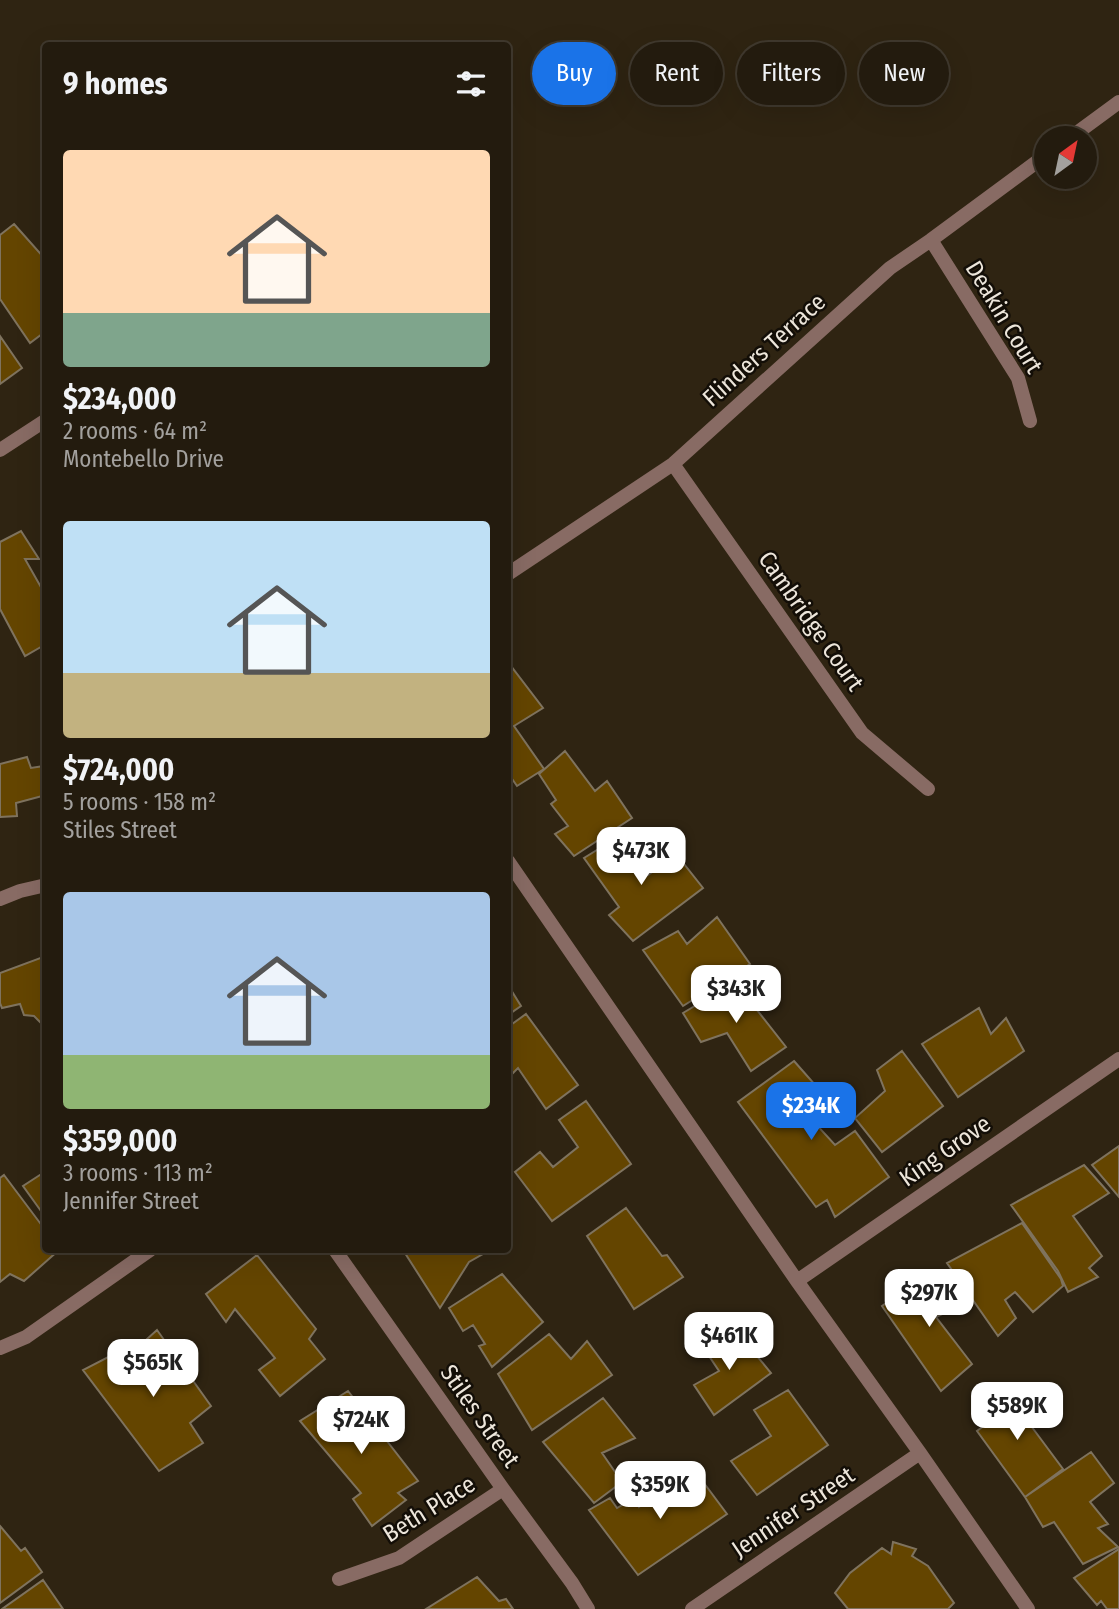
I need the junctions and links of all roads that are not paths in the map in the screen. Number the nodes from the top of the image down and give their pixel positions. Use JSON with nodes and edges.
{"nodes":[{"id":1,"x":1119,"y":103,"type":"edge"},
{"id":2,"x":1087,"y":126,"type":"edge"},
{"id":3,"x":1034,"y":164,"type":"edge"},
{"id":4,"x":931,"y":240,"type":"junction"},
{"id":5,"x":1030,"y":421,"type":"dead end"},
{"id":6,"x":42,"y":424,"type":"edge"},
{"id":7,"x":0,"y":450,"type":"edge"},
{"id":8,"x":673,"y":464,"type":"junction"},
{"id":9,"x":511,"y":572,"type":"edge"},
{"id":10,"x":928,"y":789,"type":"dead end"},
{"id":11,"x":511,"y":865,"type":"edge"},
{"id":12,"x":42,"y":885,"type":"edge"},
{"id":13,"x":0,"y":899,"type":"edge"},
{"id":14,"x":1119,"y":1059,"type":"edge"},
{"id":15,"x":146,"y":1253,"type":"edge"},
{"id":16,"x":337,"y":1253,"type":"edge"},
{"id":17,"x":797,"y":1281,"type":"junction"},
{"id":18,"x":0,"y":1348,"type":"edge"},
{"id":19,"x":920,"y":1453,"type":"junction"},
{"id":20,"x":503,"y":1489,"type":"junction"},
{"id":21,"x":339,"y":1579,"type":"dead end"},
{"id":22,"x":588,"y":1609,"type":"edge"},
{"id":23,"x":692,"y":1609,"type":"edge"},
{"id":24,"x":1028,"y":1609,"type":"edge"}],
"edges":[{"from":1,"to":2,"type":"street"},
{"from":3,"to":4,"type":"street","name":"Flinders Terrace"},
{"from":4,"to":5,"type":"street","name":"Deakin Court"},
{"from":4,"to":8,"type":"street","name":"Flinders Terrace"},
{"from":6,"to":7,"type":"street"},
{"from":8,"to":9,"type":"street","name":"Flinders Terrace"},
{"from":8,"to":10,"type":"street","name":"Cambridge Court"},
{"from":11,"to":17,"type":"street"},
{"from":12,"to":13,"type":"street"},
{"from":14,"to":17,"type":"street","name":"King Grove"},
{"from":15,"to":18,"type":"street"},
{"from":16,"to":20,"type":"street","name":"Stiles Street"},
{"from":17,"to":19,"type":"street"},
{"from":19,"to":23,"type":"street","name":"Jennifer Street"},
{"from":19,"to":24,"type":"street"},
{"from":20,"to":21,"type":"street","name":"Beth Place"},
{"from":20,"to":22,"type":"street","name":"Stiles Street"}]}
